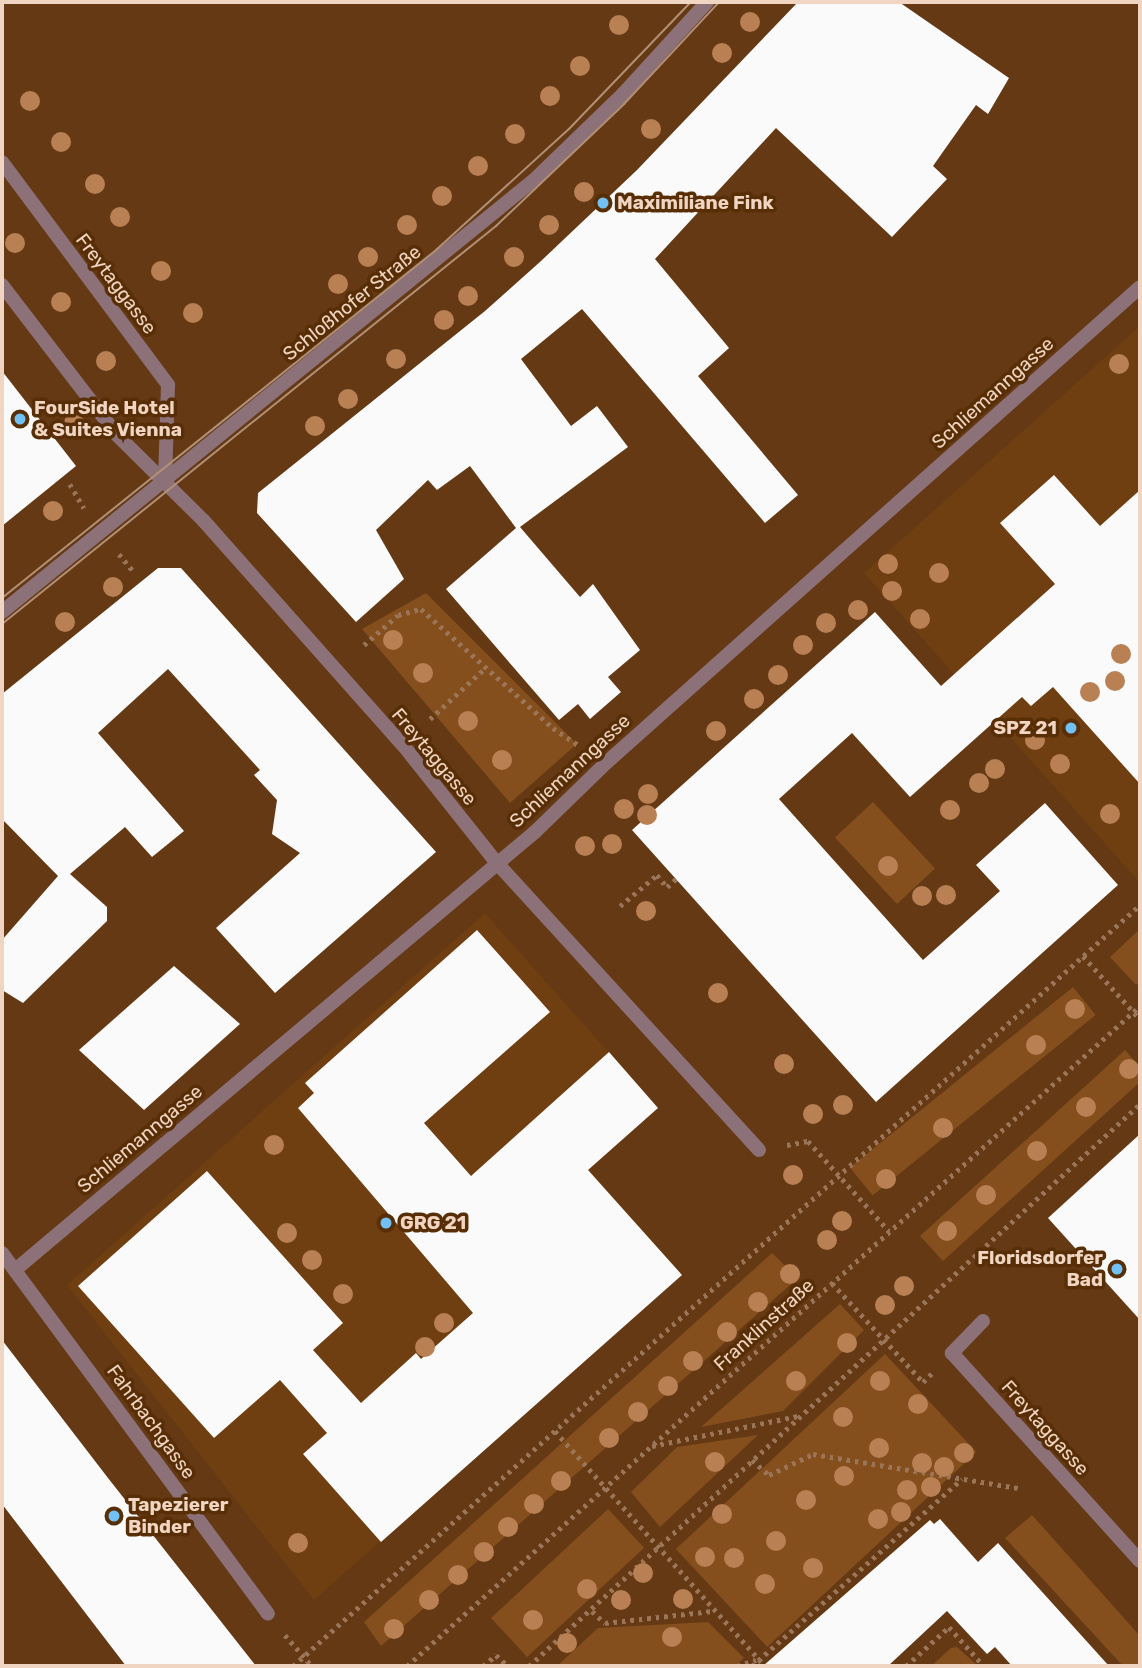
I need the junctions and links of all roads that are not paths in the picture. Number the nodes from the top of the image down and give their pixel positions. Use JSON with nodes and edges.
{"nodes":[{"id":1,"x":707,"y":2,"type":"edge"},
{"id":2,"x":2,"y":162,"type":"edge"},
{"id":3,"x":2,"y":285,"type":"edge"},
{"id":4,"x":1140,"y":287,"type":"edge"},
{"id":5,"x":165,"y":481,"type":"junction"},
{"id":6,"x":2,"y":612,"type":"edge"},
{"id":7,"x":496,"y":862,"type":"junction"},
{"id":8,"x":759,"y":1150,"type":"road end"},
{"id":9,"x":2,"y":1253,"type":"edge"},
{"id":10,"x":15,"y":1270,"type":"junction"},
{"id":11,"x":983,"y":1321,"type":"dead end"},
{"id":12,"x":1140,"y":1561,"type":"edge"},
{"id":13,"x":268,"y":1614,"type":"dead end"}],
"edges":[{"from":1,"to":5,"type":"street","name":"Schloßhofer Straße"},
{"from":2,"to":5,"type":"street","name":"Freytaggasse"},
{"from":3,"to":5,"type":"street","name":"Freytaggasse"},
{"from":4,"to":7,"type":"street","name":"Schliemanngasse"},
{"from":5,"to":6,"type":"street","name":"Schloßhofer Straße"},
{"from":5,"to":7,"type":"street","name":"Freytaggasse"},
{"from":7,"to":8,"type":"street","name":"Freytaggasse"},
{"from":7,"to":10,"type":"street","name":"Schliemanngasse"},
{"from":9,"to":10,"type":"street","name":"Fahrbachgasse"},
{"from":10,"to":13,"type":"street","name":"Fahrbachgasse"},
{"from":11,"to":12,"type":"street","name":"Freytaggasse"}]}
